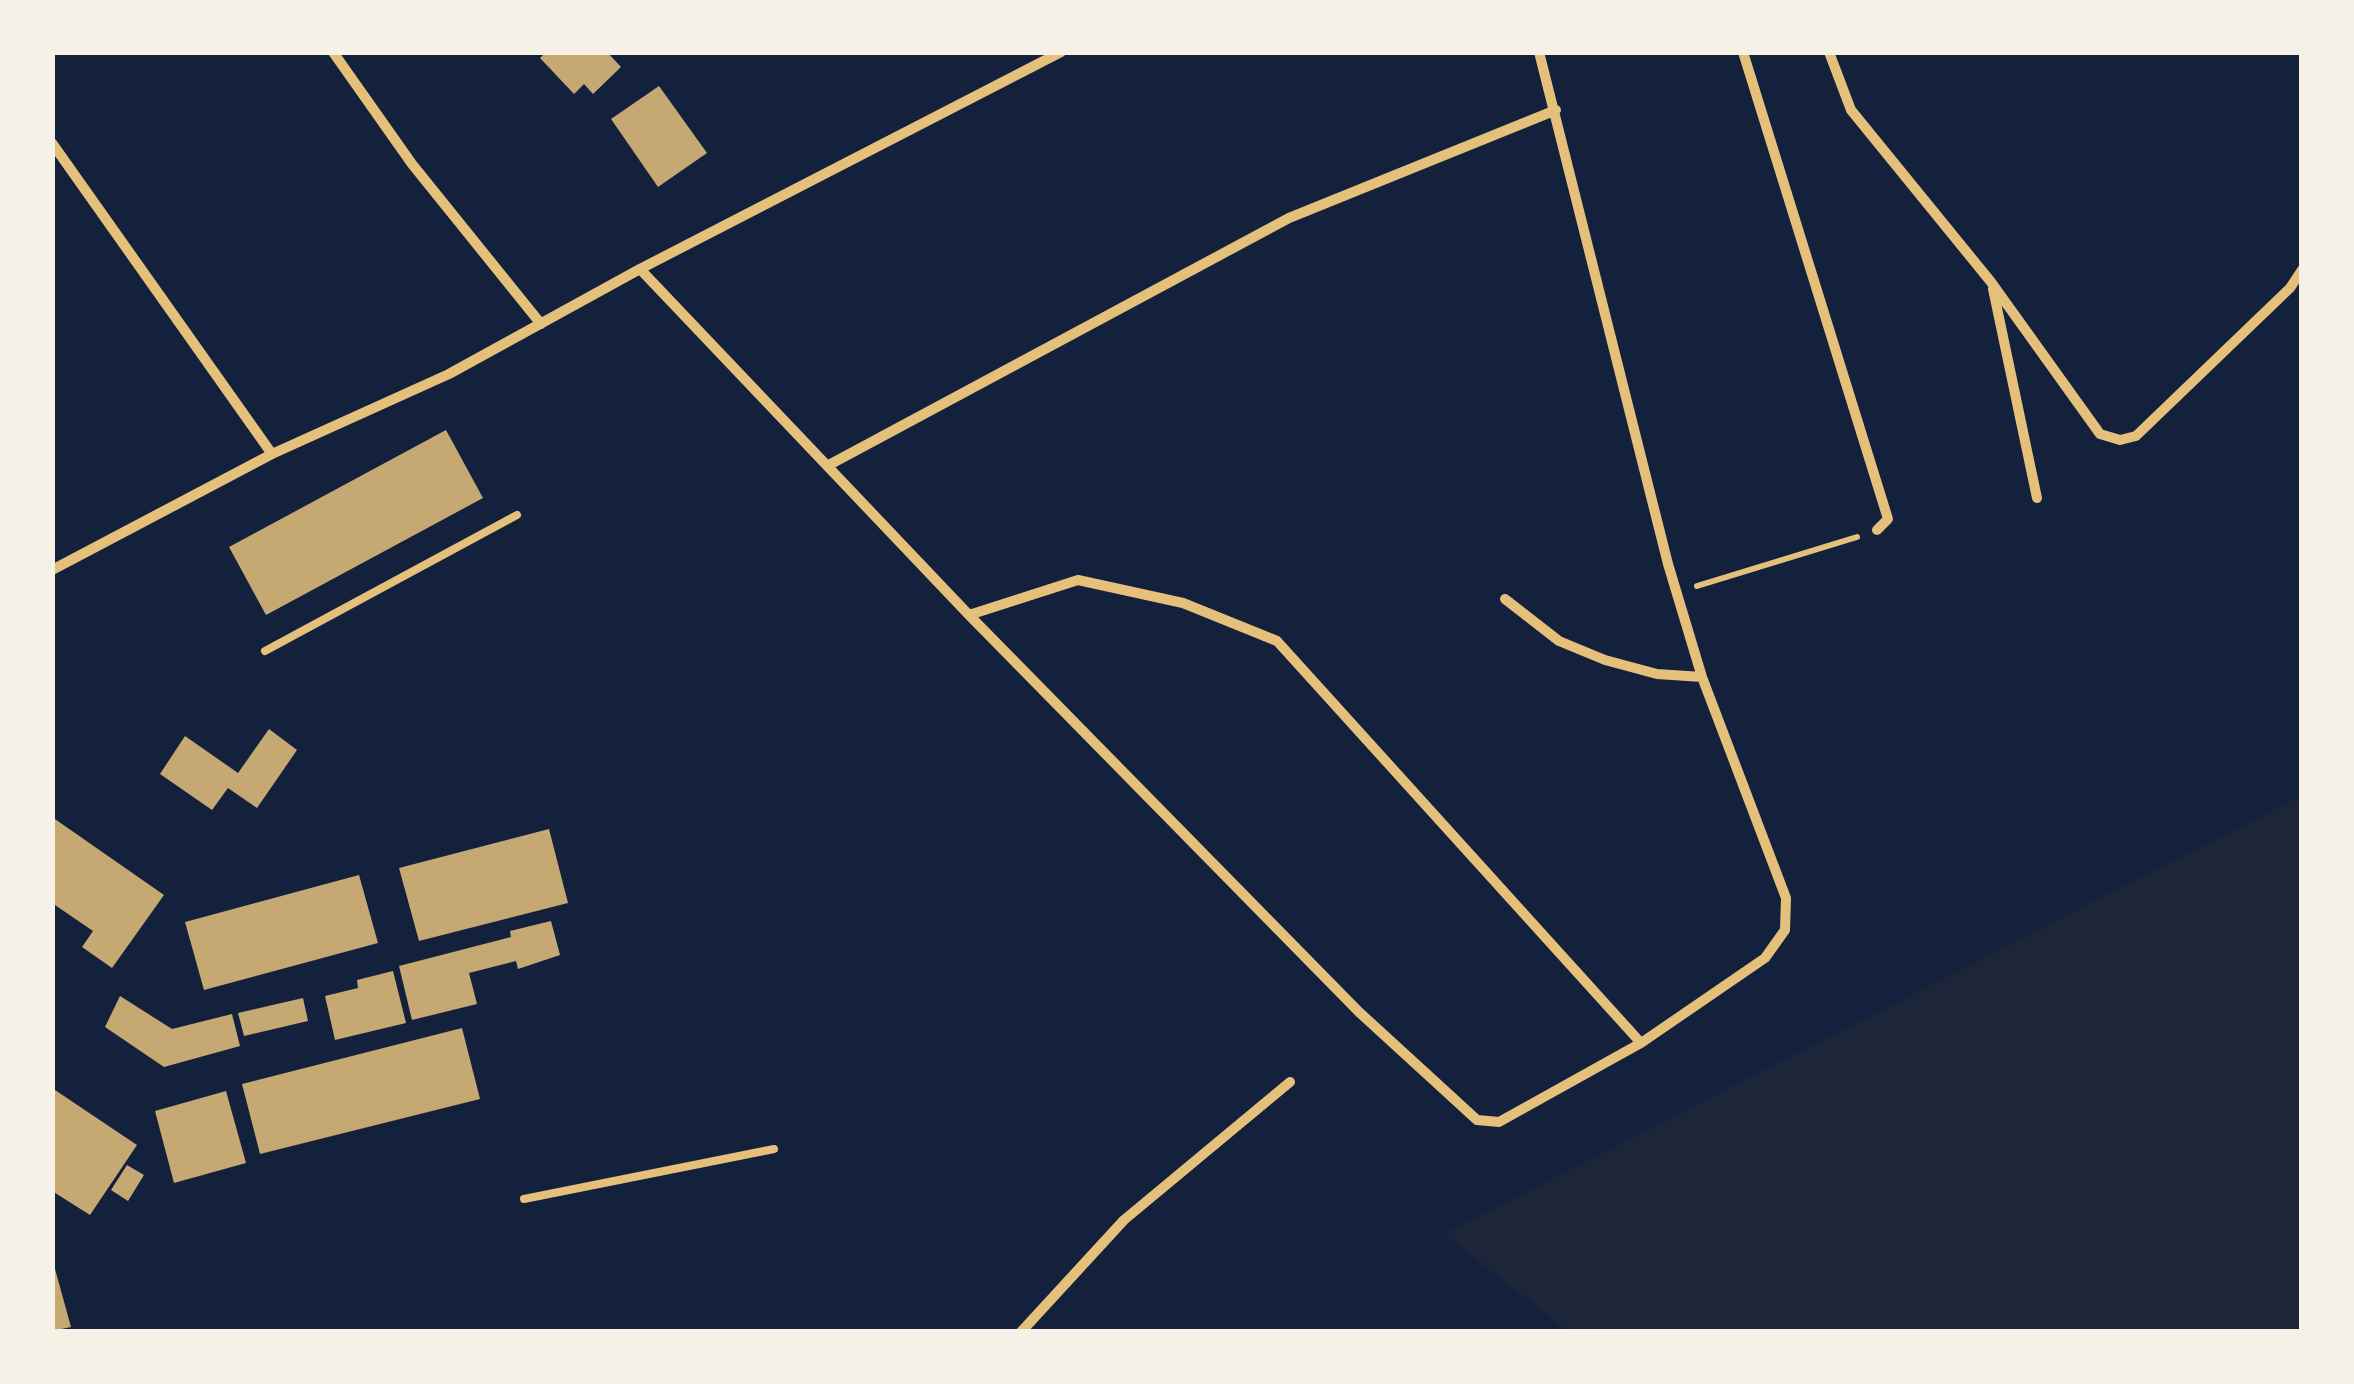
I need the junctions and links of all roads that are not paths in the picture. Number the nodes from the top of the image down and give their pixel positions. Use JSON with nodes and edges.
{"nodes":[{"id":1,"x":333,"y":52,"type":"edge"},
{"id":2,"x":1061,"y":52,"type":"edge"},
{"id":3,"x":1539,"y":52,"type":"edge"},
{"id":4,"x":1743,"y":52,"type":"edge"},
{"id":5,"x":1829,"y":52,"type":"edge"},
{"id":6,"x":1556,"y":110,"type":"junction"},
{"id":7,"x":52,"y":143,"type":"edge"},
{"id":8,"x":640,"y":269,"type":"junction"},
{"id":9,"x":2302,"y":270,"type":"edge"},
{"id":10,"x":1991,"y":282,"type":"junction"},
{"id":11,"x":541,"y":324,"type":"junction"},
{"id":12,"x":272,"y":454,"type":"junction"},
{"id":13,"x":827,"y":466,"type":"junction"},
{"id":14,"x":2038,"y":498,"type":"dead end"},
{"id":15,"x":517,"y":516,"type":"dead end"},
{"id":16,"x":1878,"y":530,"type":"road end"},
{"id":17,"x":53,"y":569,"type":"edge"},
{"id":18,"x":1505,"y":599,"type":"dead end"},
{"id":19,"x":969,"y":615,"type":"junction"},
{"id":20,"x":265,"y":651,"type":"dead end"},
{"id":21,"x":1702,"y":677,"type":"junction"},
{"id":22,"x":1641,"y":1042,"type":"junction"},
{"id":23,"x":1290,"y":1082,"type":"dead end"},
{"id":24,"x":774,"y":1150,"type":"dead end"},
{"id":25,"x":524,"y":1200,"type":"dead end"},
{"id":26,"x":1021,"y":1332,"type":"edge"}],
"edges":[{"from":1,"to":11,"type":"street"},
{"from":2,"to":8,"type":"street"},
{"from":3,"to":6,"type":"street"},
{"from":4,"to":16,"type":"street"},
{"from":5,"to":10,"type":"street"},
{"from":6,"to":13,"type":"street"},
{"from":6,"to":21,"type":"street"},
{"from":7,"to":12,"type":"street"},
{"from":8,"to":11,"type":"street"},
{"from":8,"to":13,"type":"street"},
{"from":9,"to":10,"type":"street"},
{"from":10,"to":14,"type":"street"},
{"from":11,"to":12,"type":"street"},
{"from":12,"to":17,"type":"street"},
{"from":13,"to":19,"type":"street"},
{"from":15,"to":20,"type":"lane"},
{"from":18,"to":21,"type":"street"},
{"from":19,"to":22,"type":"street"},
{"from":19,"to":22,"type":"street"},
{"from":21,"to":22,"type":"street"},
{"from":23,"to":26,"type":"street"},
{"from":24,"to":25,"type":"lane"}]}
